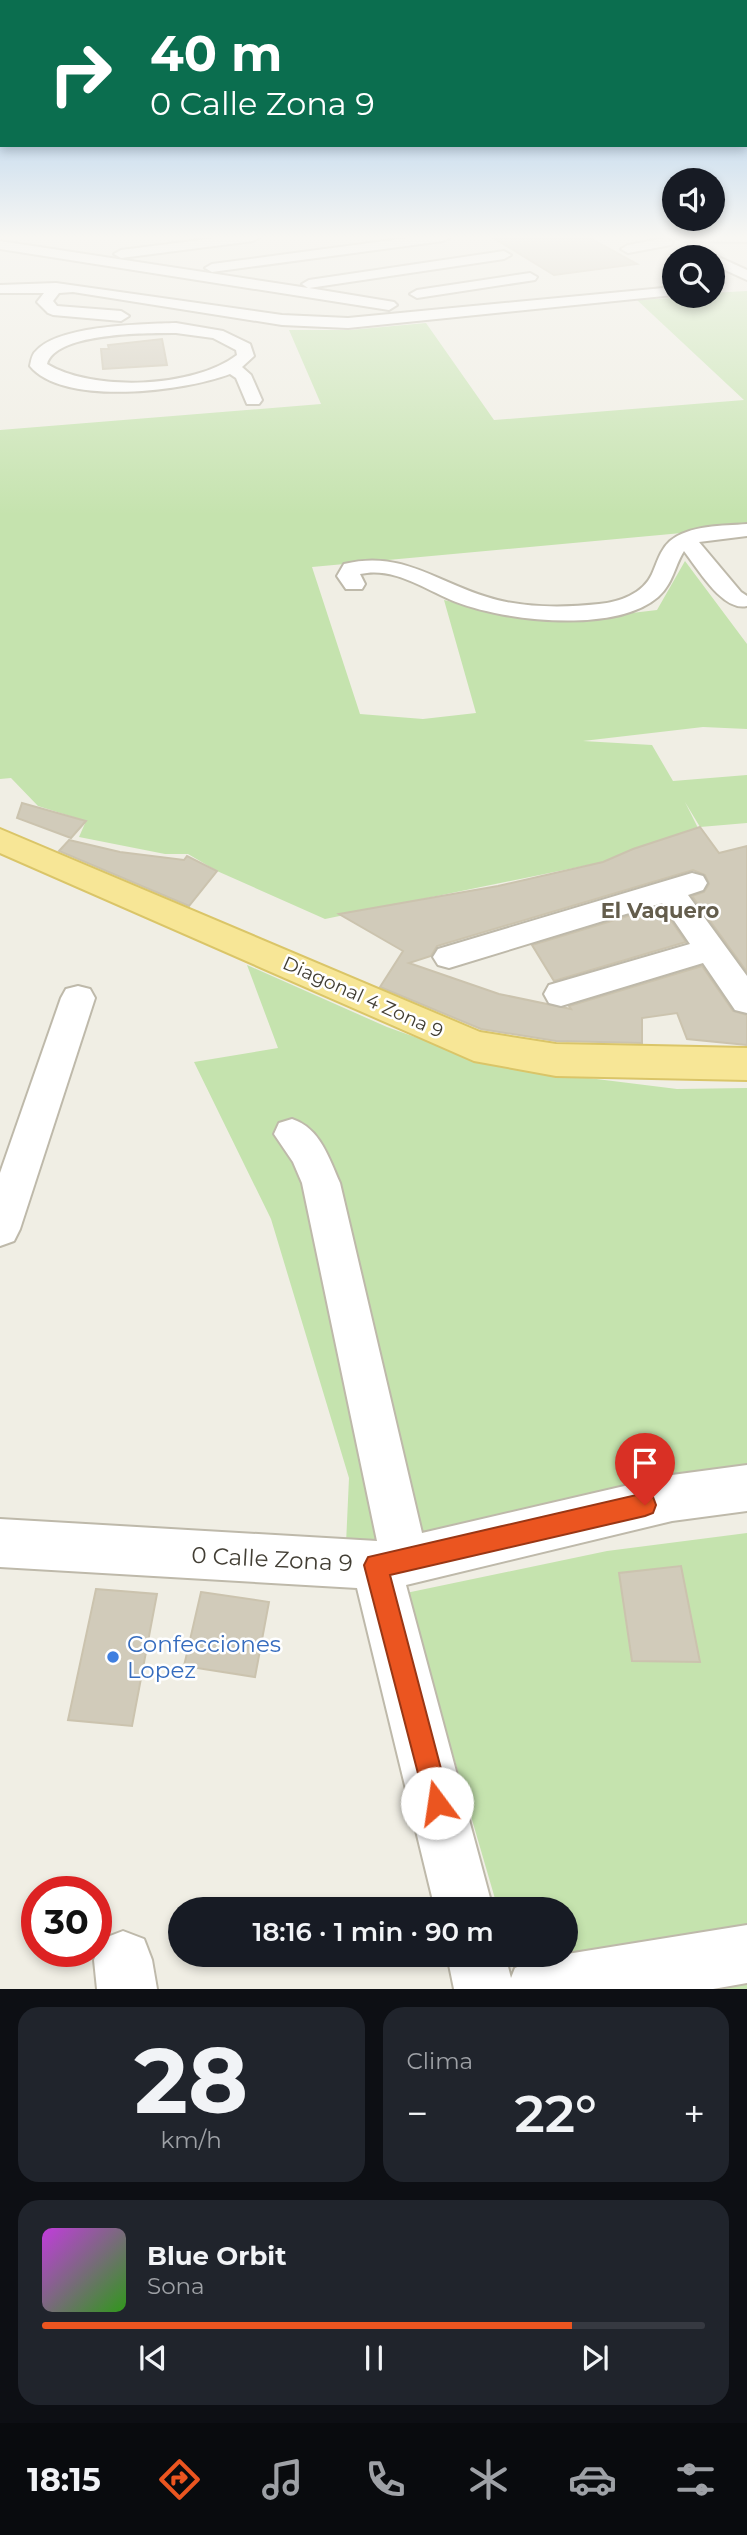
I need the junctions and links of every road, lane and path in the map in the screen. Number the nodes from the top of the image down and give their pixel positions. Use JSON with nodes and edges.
{"nodes":[{"id":1,"x":128,"y":330,"type":"edge"},
{"id":2,"x":195,"y":330,"type":"edge"},
{"id":3,"x":234,"y":367,"type":"junction"},
{"id":4,"x":253,"y":400,"type":"dead end"},
{"id":5,"x":747,"y":530,"type":"edge"},
{"id":6,"x":686,"y":540,"type":"junction"},
{"id":7,"x":354,"y":584,"type":"dead end"},
{"id":8,"x":740,"y":601,"type":"dead end"},
{"id":9,"x":0,"y":840,"type":"edge"},
{"id":10,"x":711,"y":949,"type":"junction"},
{"id":11,"x":449,"y":957,"type":"dead end"},
{"id":12,"x":561,"y":994,"type":"dead end"},
{"id":13,"x":78,"y":998,"type":"dead end"},
{"id":14,"x":747,"y":1001,"type":"edge"},
{"id":15,"x":747,"y":1064,"type":"edge"},
{"id":16,"x":292,"y":1134,"type":"dead end"},
{"id":17,"x":0,"y":1229,"type":"edge"},
{"id":18,"x":747,"y":1488,"type":"edge"},
{"id":19,"x":0,"y":1543,"type":"edge"},
{"id":20,"x":390,"y":1563,"type":"junction"},
{"id":21,"x":461,"y":1897,"type":"edge"},
{"id":22,"x":747,"y":1954,"type":"edge"},
{"id":23,"x":479,"y":1967,"type":"edge"},
{"id":24,"x":484,"y":1989,"type":"edge"},
{"id":25,"x":536,"y":1989,"type":"edge"}],
"edges":[{"from":1,"to":3,"type":"street"},
{"from":2,"to":3,"type":"street"},
{"from":3,"to":4,"type":"street"},
{"from":5,"to":6,"type":"street"},
{"from":6,"to":7,"type":"street"},
{"from":6,"to":8,"type":"street"},
{"from":9,"to":15,"type":"main road","name":"Diagonal 4 Zona 9"},
{"from":10,"to":11,"type":"street"},
{"from":10,"to":12,"type":"street"},
{"from":10,"to":14,"type":"street"},
{"from":13,"to":17,"type":"street"},
{"from":16,"to":20,"type":"street"},
{"from":18,"to":20,"type":"street","name":"0 Calle Zona 9"},
{"from":19,"to":20,"type":"street","name":"0 Calle Zona 9"},
{"from":20,"to":21,"type":"street"},
{"from":22,"to":25,"type":"street"},
{"from":23,"to":24,"type":"street"}]}
